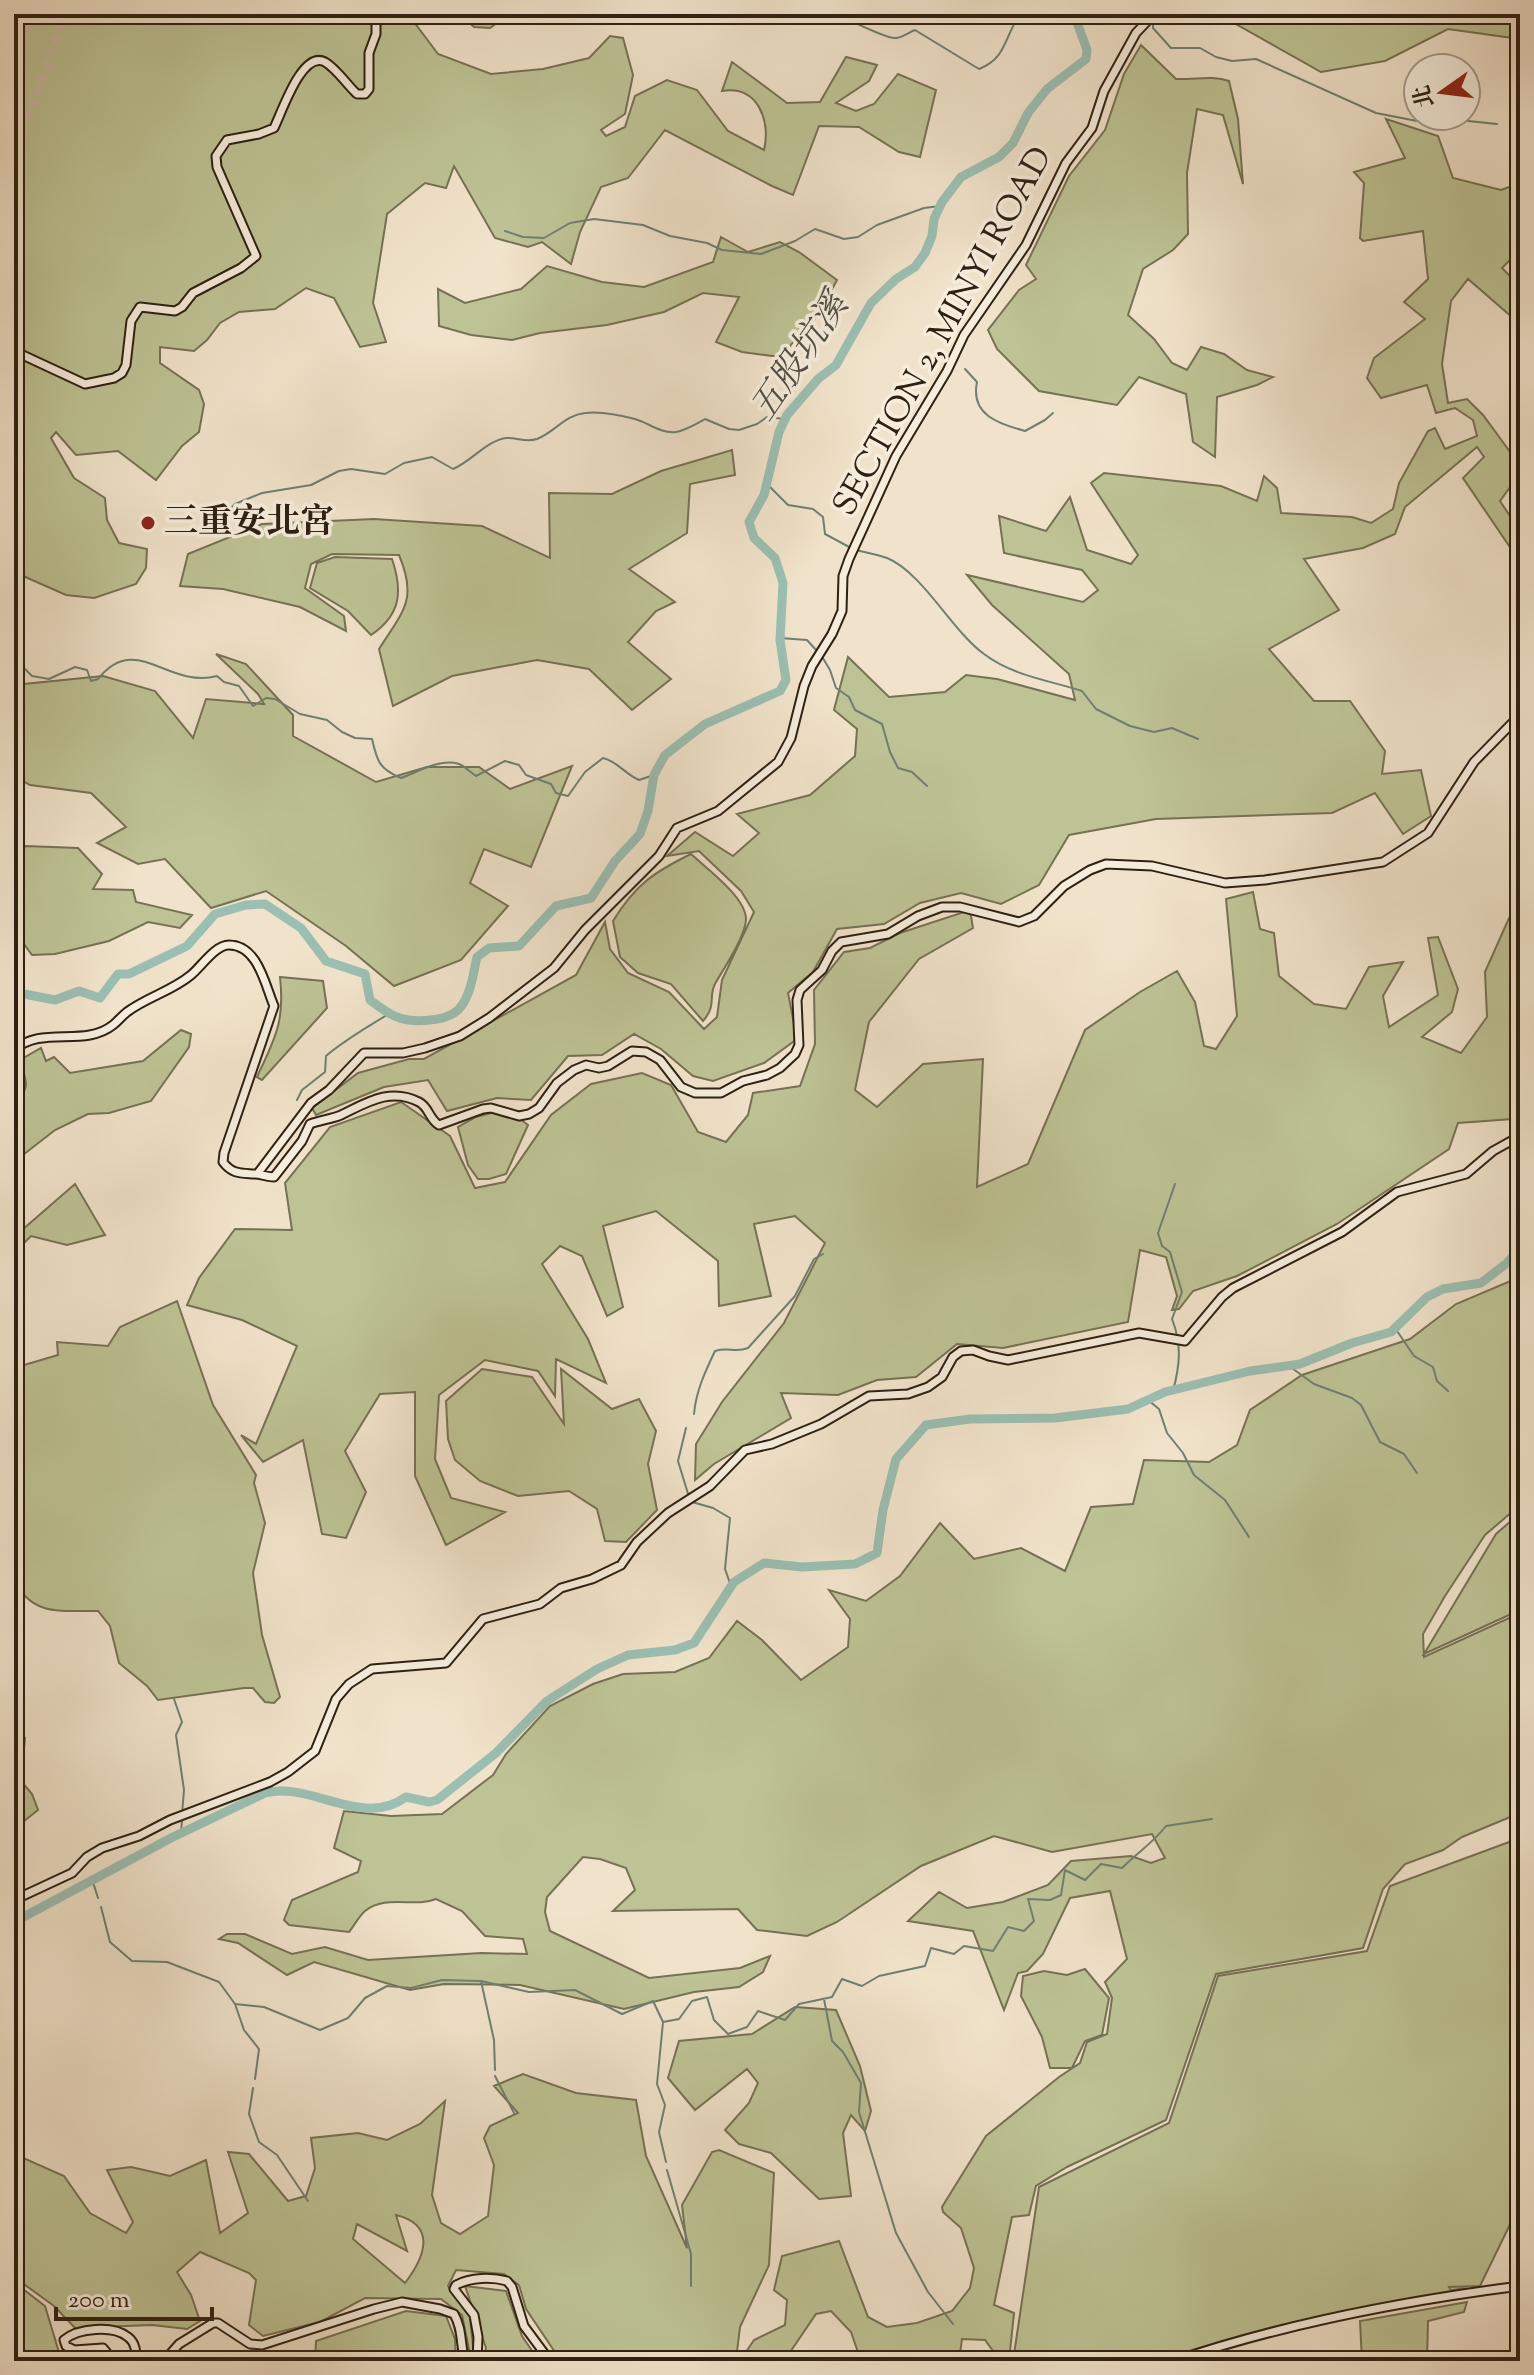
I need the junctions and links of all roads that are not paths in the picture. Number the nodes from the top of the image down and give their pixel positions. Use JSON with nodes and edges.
{"nodes":[{"id":1,"x":376,"y":14,"type":"edge"},
{"id":2,"x":1153,"y":15,"type":"edge"},
{"id":3,"x":14,"y":351,"type":"edge"},
{"id":4,"x":1520,"y":715,"type":"edge"},
{"id":5,"x":14,"y":1050,"type":"edge"},
{"id":6,"x":1520,"y":1136,"type":"edge"},
{"id":7,"x":258,"y":1173,"type":"junction"},
{"id":8,"x":14,"y":1900,"type":"edge"},
{"id":9,"x":1520,"y":2286,"type":"edge"},
{"id":10,"x":105,"y":2361,"type":"edge"},
{"id":11,"x":136,"y":2361,"type":"edge"},
{"id":12,"x":164,"y":2361,"type":"edge"},
{"id":13,"x":465,"y":2361,"type":"edge"},
{"id":14,"x":477,"y":2361,"type":"edge"},
{"id":15,"x":550,"y":2361,"type":"edge"},
{"id":16,"x":1174,"y":2361,"type":"edge"}],
"edges":[{"from":1,"to":3,"type":"main road"},
{"from":2,"to":7,"type":"main road","name":"SECTION 2, MINYI ROAD"},
{"from":4,"to":7,"type":"main road"},
{"from":5,"to":7,"type":"main road"},
{"from":6,"to":8,"type":"main road"},
{"from":9,"to":16,"type":"main road"},
{"from":10,"to":11,"type":"main road"},
{"from":12,"to":13,"type":"main road"},
{"from":14,"to":15,"type":"main road"}]}
